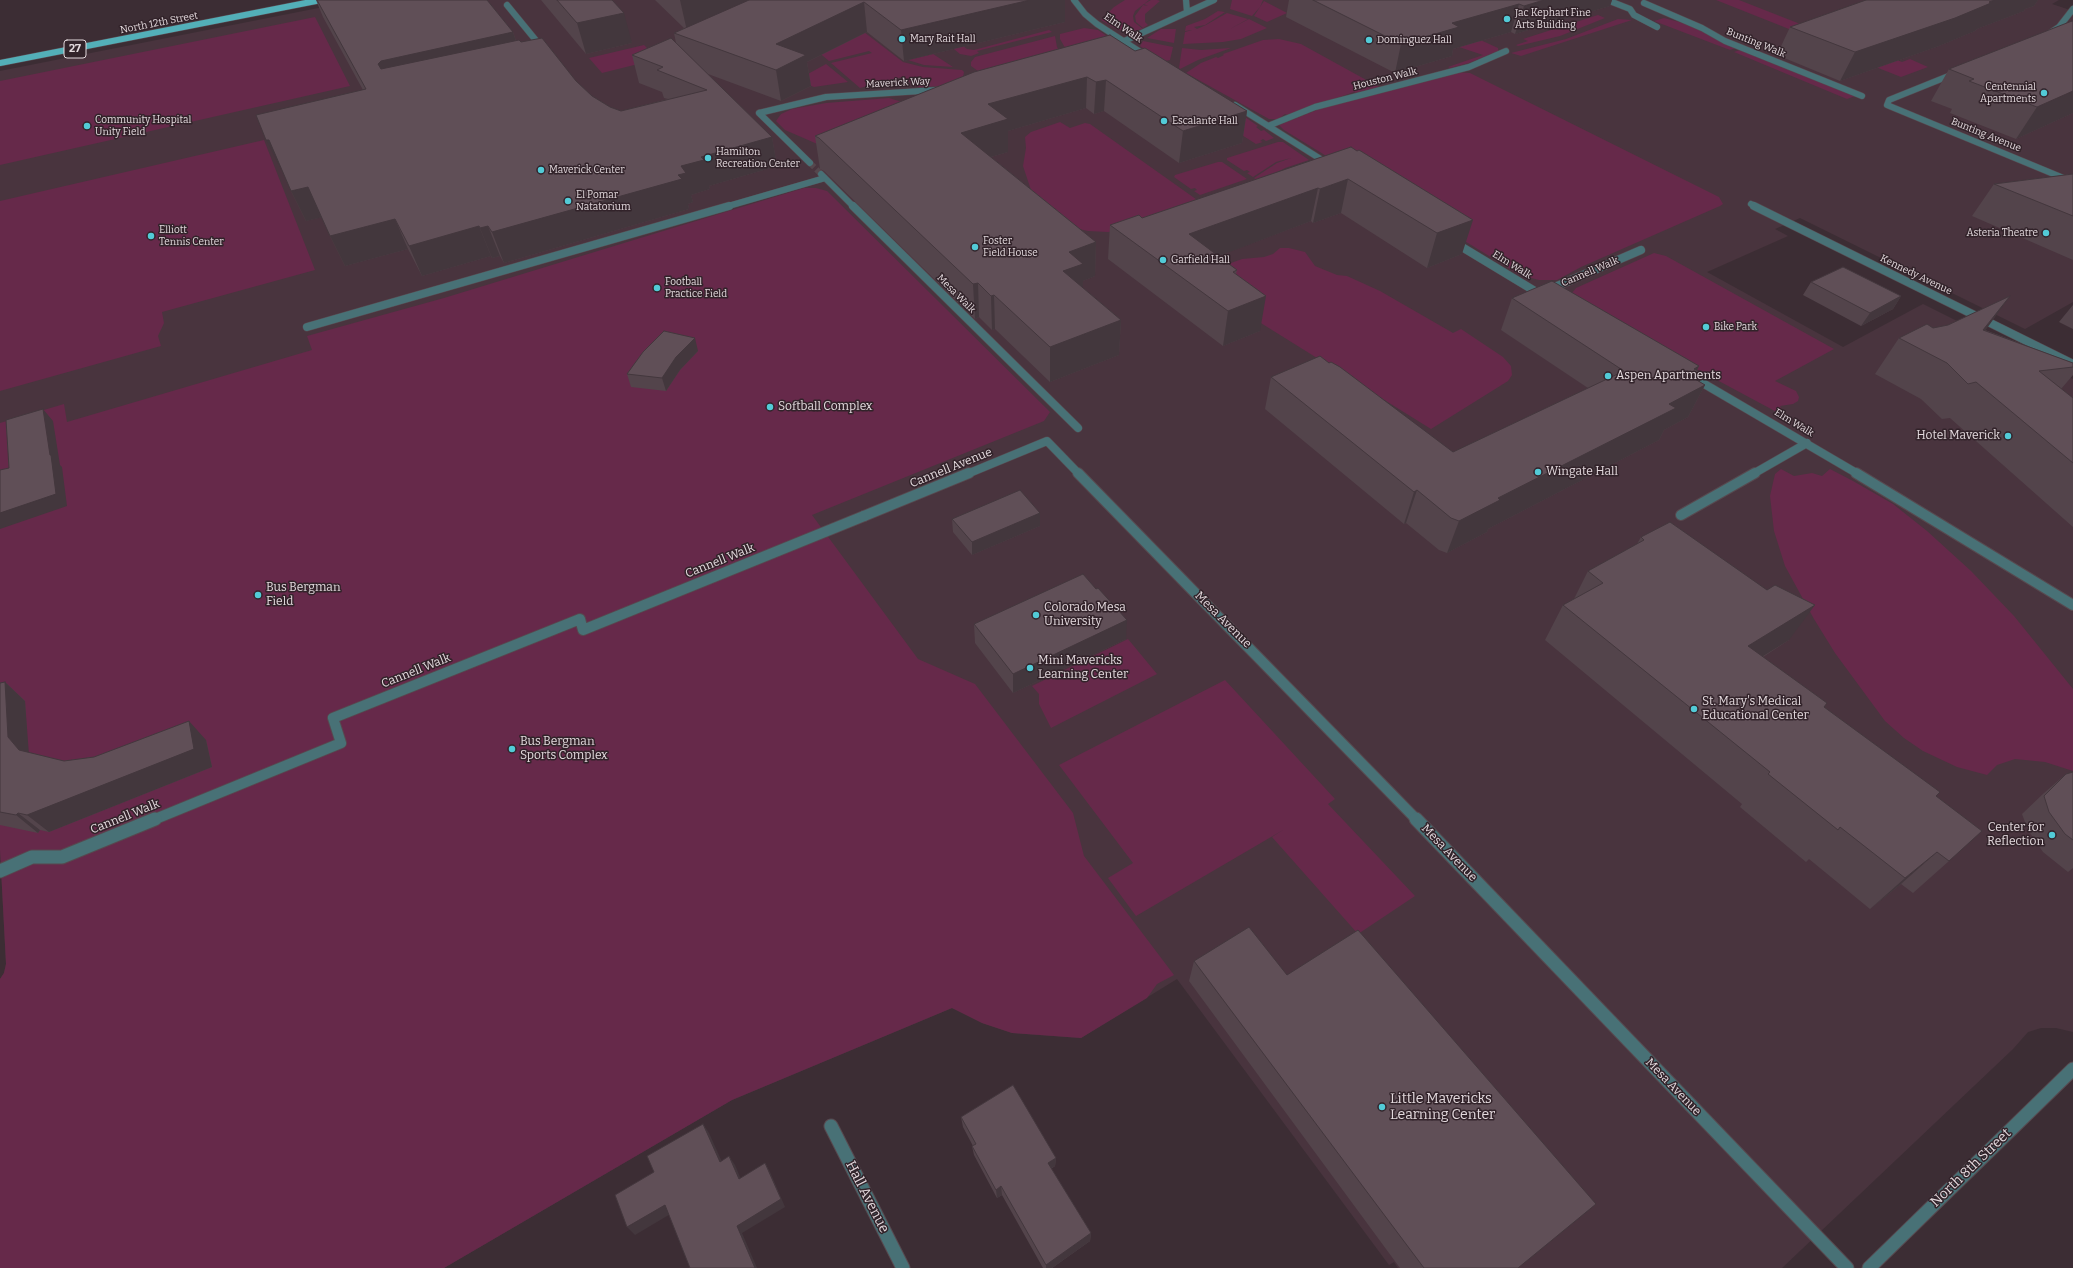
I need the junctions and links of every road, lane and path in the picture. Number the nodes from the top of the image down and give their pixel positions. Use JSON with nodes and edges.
{"nodes":[{"id":1,"x":321,"y":0,"type":"edge"},
{"id":2,"x":1074,"y":0,"type":"edge"},
{"id":3,"x":1186,"y":0,"type":"edge"},
{"id":4,"x":1214,"y":0,"type":"edge"},
{"id":5,"x":1607,"y":0,"type":"edge"},
{"id":6,"x":507,"y":5,"type":"dead end"},
{"id":7,"x":1639,"y":5,"type":"edge"},
{"id":8,"x":2073,"y":9,"type":"edge"},
{"id":9,"x":1187,"y":12,"type":"junction"},
{"id":10,"x":1657,"y":27,"type":"dead end"},
{"id":11,"x":2045,"y":36,"type":"edge"},
{"id":12,"x":1124,"y":41,"type":"junction"},
{"id":13,"x":1111,"y":47,"type":"edge"},
{"id":14,"x":1506,"y":51,"type":"dead end"},
{"id":15,"x":546,"y":52,"type":"edge"},
{"id":16,"x":1154,"y":61,"type":"edge"},
{"id":17,"x":0,"y":64,"type":"edge"},
{"id":18,"x":1963,"y":70,"type":"edge"},
{"id":19,"x":945,"y":89,"type":"edge"},
{"id":20,"x":1862,"y":96,"type":"dead end"},
{"id":21,"x":1228,"y":102,"type":"edge"},
{"id":22,"x":1268,"y":126,"type":"junction"},
{"id":23,"x":810,"y":163,"type":"tunnel mouth"},
{"id":24,"x":1334,"y":168,"type":"edge"},
{"id":25,"x":2073,"y":182,"type":"edge"},
{"id":26,"x":1751,"y":204,"type":"dead end"},
{"id":27,"x":1443,"y":235,"type":"edge"},
{"id":28,"x":1641,"y":250,"type":"dead end"},
{"id":29,"x":1539,"y":294,"type":"junction"},
{"id":30,"x":1552,"y":301,"type":"edge"},
{"id":31,"x":307,"y":327,"type":"dead end"},
{"id":32,"x":2073,"y":364,"type":"edge"},
{"id":33,"x":1680,"y":370,"type":"edge"},
{"id":34,"x":1078,"y":428,"type":"dead end"},
{"id":35,"x":1047,"y":441,"type":"joint"},
{"id":36,"x":1807,"y":443,"type":"junction"},
{"id":37,"x":1681,"y":515,"type":"dead end"},
{"id":38,"x":864,"y":516,"type":"joint"},
{"id":39,"x":2073,"y":605,"type":"edge"},
{"id":40,"x":0,"y":871,"type":"edge"},
{"id":41,"x":2073,"y":1069,"type":"edge"},
{"id":42,"x":831,"y":1126,"type":"dead end"},
{"id":43,"x":903,"y":1268,"type":"edge"},
{"id":44,"x":1847,"y":1268,"type":"edge"},
{"id":45,"x":1869,"y":1268,"type":"edge"}],
"edges":[{"from":1,"to":17,"type":"main road","name":"North 12th Street","number":"27"},
{"from":2,"to":12,"type":"street","name":"Elm Walk"},
{"from":3,"to":9,"type":"street"},
{"from":4,"to":9,"type":"street"},
{"from":5,"to":7,"type":"street","name":"Bunting Walk"},
{"from":6,"to":15,"type":"street"},
{"from":7,"to":10,"type":"street"},
{"from":7,"to":20,"type":"street","name":"Bunting Walk"},
{"from":8,"to":11,"type":"street"},
{"from":9,"to":12,"type":"street"},
{"from":12,"to":13,"type":"street"},
{"from":12,"to":16,"type":"street","name":"Elm Walk"},
{"from":14,"to":22,"type":"street","name":"Houston Walk"},
{"from":18,"to":25,"type":"street","name":"Bunting Avenue"},
{"from":19,"to":23,"type":"street","name":"Maverick Way"},
{"from":21,"to":22,"type":"street"},
{"from":22,"to":24,"type":"street"},
{"from":26,"to":32,"type":"street","name":"Kennedy Avenue"},
{"from":27,"to":29,"type":"street","name":"Elm Walk"},
{"from":28,"to":29,"type":"street","name":"Cannell Walk"},
{"from":29,"to":30,"type":"street","name":"Elm Walk"},
{"from":31,"to":34,"type":"street","name":"Mesa Walk"},
{"from":33,"to":36,"type":"street","name":"Elm Walk"},
{"from":35,"to":38,"type":"street","name":"Cannell Avenue"},
{"from":35,"to":44,"type":"street","name":"Mesa Avenue"},
{"from":36,"to":37,"type":"street"},
{"from":36,"to":39,"type":"street","name":"Elm Walk"},
{"from":38,"to":40,"type":"street","name":"Cannell Walk"},
{"from":41,"to":45,"type":"street","name":"North 8th Street"},
{"from":42,"to":43,"type":"street","name":"Hall Avenue"}]}
